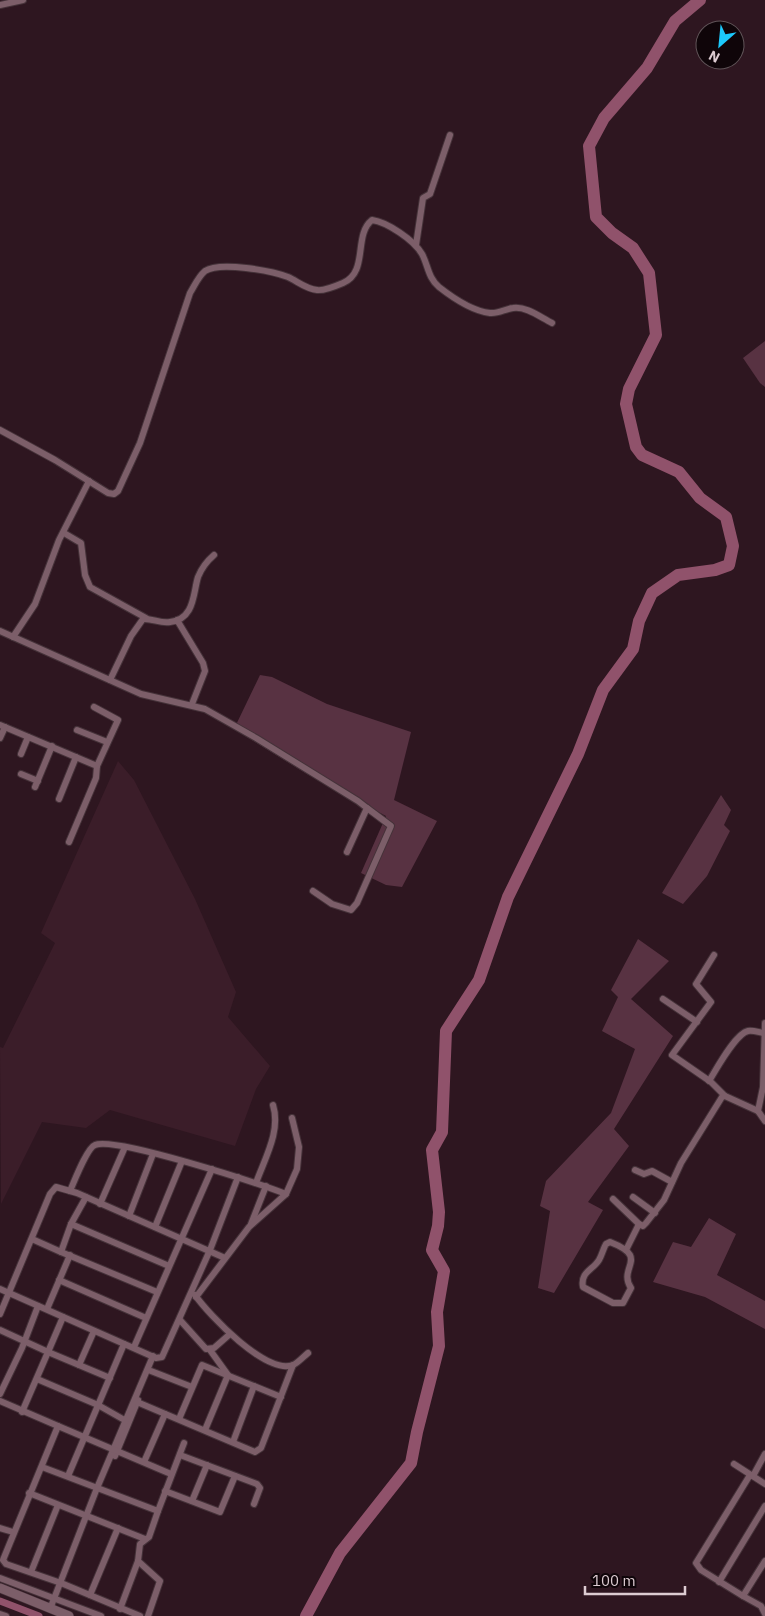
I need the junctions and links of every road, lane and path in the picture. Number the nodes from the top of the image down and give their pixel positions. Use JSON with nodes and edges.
{"nodes":[{"id":1,"x":23,"y":0,"type":"edge"},
{"id":2,"x":0,"y":5,"type":"edge"},
{"id":3,"x":450,"y":135,"type":"dead end"},
{"id":4,"x":416,"y":245,"type":"junction"},
{"id":5,"x":552,"y":323,"type":"dead end"},
{"id":6,"x":0,"y":430,"type":"edge"},
{"id":7,"x":89,"y":481,"type":"junction"},
{"id":8,"x":64,"y":533,"type":"junction"},
{"id":9,"x":214,"y":555,"type":"dead end"},
{"id":10,"x":146,"y":618,"type":"junction"},
{"id":11,"x":177,"y":620,"type":"junction"},
{"id":12,"x":0,"y":631,"type":"edge"},
{"id":13,"x":12,"y":637,"type":"junction"},
{"id":14,"x":110,"y":680,"type":"junction"},
{"id":15,"x":192,"y":704,"type":"junction"},
{"id":16,"x":94,"y":707,"type":"dead end"},
{"id":17,"x":2,"y":726,"type":"edge"},
{"id":18,"x":77,"y":730,"type":"dead end"},
{"id":19,"x":28,"y":737,"type":"junction"},
{"id":20,"x":0,"y":738,"type":"edge"},
{"id":21,"x":107,"y":742,"type":"junction"},
{"id":22,"x":52,"y":746,"type":"junction"},
{"id":23,"x":21,"y":754,"type":"dead end"},
{"id":24,"x":76,"y":757,"type":"junction"},
{"id":25,"x":97,"y":766,"type":"junction"},
{"id":26,"x":21,"y":774,"type":"dead end"},
{"id":27,"x":59,"y":799,"type":"dead end"},
{"id":28,"x":367,"y":808,"type":"junction"},
{"id":29,"x":69,"y":842,"type":"dead end"},
{"id":30,"x":347,"y":852,"type":"dead end"},
{"id":31,"x":313,"y":891,"type":"dead end"},
{"id":32,"x":714,"y":955,"type":"dead end"},
{"id":33,"x":663,"y":999,"type":"dead end"},
{"id":34,"x":697,"y":1022,"type":"junction"},
{"id":35,"x":765,"y":1023,"type":"edge"},
{"id":36,"x":763,"y":1033,"type":"junction"},
{"id":37,"x":709,"y":1081,"type":"junction"},
{"id":38,"x":726,"y":1096,"type":"junction"},
{"id":39,"x":273,"y":1105,"type":"dead end"},
{"id":40,"x":758,"y":1111,"type":"junction"},
{"id":41,"x":292,"y":1118,"type":"dead end"},
{"id":42,"x":765,"y":1121,"type":"edge"},
{"id":43,"x":125,"y":1147,"type":"junction"},
{"id":44,"x":153,"y":1154,"type":"junction"},
{"id":45,"x":182,"y":1161,"type":"junction"},
{"id":46,"x":212,"y":1169,"type":"junction"},
{"id":47,"x":635,"y":1170,"type":"dead end"},
{"id":48,"x":238,"y":1177,"type":"junction"},
{"id":49,"x":256,"y":1182,"type":"junction"},
{"id":50,"x":672,"y":1182,"type":"junction"},
{"id":51,"x":266,"y":1186,"type":"junction"},
{"id":52,"x":70,"y":1191,"type":"junction"},
{"id":53,"x":286,"y":1194,"type":"junction"},
{"id":54,"x":86,"y":1197,"type":"junction"},
{"id":55,"x":633,"y":1197,"type":"dead end"},
{"id":56,"x":613,"y":1199,"type":"dead end"},
{"id":57,"x":100,"y":1204,"type":"junction"},
{"id":58,"x":655,"y":1214,"type":"junction"},
{"id":59,"x":129,"y":1216,"type":"junction"},
{"id":60,"x":71,"y":1224,"type":"junction"},
{"id":61,"x":638,"y":1224,"type":"junction"},
{"id":62,"x":155,"y":1227,"type":"junction"},
{"id":63,"x":249,"y":1227,"type":"junction"},
{"id":64,"x":180,"y":1237,"type":"junction"},
{"id":65,"x":32,"y":1239,"type":"junction"},
{"id":66,"x":210,"y":1250,"type":"junction"},
{"id":67,"x":626,"y":1250,"type":"junction"},
{"id":68,"x":61,"y":1252,"type":"junction"},
{"id":69,"x":70,"y":1255,"type":"junction"},
{"id":70,"x":225,"y":1258,"type":"junction"},
{"id":71,"x":169,"y":1266,"type":"junction"},
{"id":72,"x":59,"y":1280,"type":"junction"},
{"id":73,"x":0,"y":1289,"type":"edge"},
{"id":74,"x":192,"y":1290,"type":"junction"},
{"id":75,"x":157,"y":1292,"type":"junction"},
{"id":76,"x":9,"y":1293,"type":"junction"},
{"id":77,"x":196,"y":1297,"type":"junction"},
{"id":78,"x":38,"y":1306,"type":"junction"},
{"id":79,"x":47,"y":1309,"type":"junction"},
{"id":80,"x":0,"y":1314,"type":"edge"},
{"id":81,"x":63,"y":1317,"type":"junction"},
{"id":82,"x":146,"y":1318,"type":"junction"},
{"id":83,"x":180,"y":1320,"type":"junction"},
{"id":84,"x":0,"y":1330,"type":"edge"},
{"id":85,"x":94,"y":1331,"type":"junction"},
{"id":86,"x":230,"y":1334,"type":"junction"},
{"id":87,"x":24,"y":1341,"type":"junction"},
{"id":88,"x":124,"y":1344,"type":"junction"},
{"id":89,"x":134,"y":1347,"type":"junction"},
{"id":90,"x":210,"y":1350,"type":"junction"},
{"id":91,"x":48,"y":1352,"type":"junction"},
{"id":92,"x":308,"y":1353,"type":"dead end"},
{"id":93,"x":155,"y":1357,"type":"junction"},
{"id":94,"x":79,"y":1365,"type":"junction"},
{"id":95,"x":292,"y":1365,"type":"junction"},
{"id":96,"x":151,"y":1371,"type":"junction"},
{"id":97,"x":228,"y":1375,"type":"junction"},
{"id":98,"x":110,"y":1378,"type":"junction"},
{"id":99,"x":37,"y":1379,"type":"junction"},
{"id":100,"x":254,"y":1386,"type":"junction"},
{"id":101,"x":192,"y":1387,"type":"junction"},
{"id":102,"x":0,"y":1394,"type":"edge"},
{"id":103,"x":281,"y":1397,"type":"junction"},
{"id":104,"x":0,"y":1402,"type":"edge"},
{"id":105,"x":138,"y":1402,"type":"junction"},
{"id":106,"x":98,"y":1405,"type":"junction"},
{"id":107,"x":22,"y":1412,"type":"junction"},
{"id":108,"x":165,"y":1414,"type":"junction"},
{"id":109,"x":179,"y":1419,"type":"junction"},
{"id":110,"x":127,"y":1422,"type":"junction"},
{"id":111,"x":58,"y":1426,"type":"junction"},
{"id":112,"x":205,"y":1430,"type":"junction"},
{"id":113,"x":83,"y":1437,"type":"junction"},
{"id":114,"x":233,"y":1442,"type":"junction"},
{"id":115,"x":184,"y":1443,"type":"dead end"},
{"id":116,"x":114,"y":1451,"type":"junction"},
{"id":117,"x":765,"y":1454,"type":"edge"},
{"id":118,"x":180,"y":1455,"type":"junction"},
{"id":119,"x":144,"y":1462,"type":"junction"},
{"id":120,"x":734,"y":1464,"type":"dead end"},
{"id":121,"x":207,"y":1465,"type":"junction"},
{"id":122,"x":42,"y":1466,"type":"junction"},
{"id":123,"x":172,"y":1474,"type":"junction"},
{"id":124,"x":752,"y":1475,"type":"junction"},
{"id":125,"x":68,"y":1476,"type":"junction"},
{"id":126,"x":235,"y":1476,"type":"junction"},
{"id":127,"x":765,"y":1484,"type":"edge"},
{"id":128,"x":98,"y":1488,"type":"junction"},
{"id":129,"x":165,"y":1491,"type":"junction"},
{"id":130,"x":29,"y":1493,"type":"junction"},
{"id":131,"x":192,"y":1501,"type":"junction"},
{"id":132,"x":254,"y":1504,"type":"dead end"},
{"id":133,"x":58,"y":1505,"type":"junction"},
{"id":134,"x":765,"y":1506,"type":"edge"},
{"id":135,"x":158,"y":1511,"type":"junction"},
{"id":136,"x":88,"y":1516,"type":"junction"},
{"id":137,"x":0,"y":1528,"type":"edge"},
{"id":138,"x":118,"y":1528,"type":"junction"},
{"id":139,"x":13,"y":1532,"type":"junction"},
{"id":140,"x":145,"y":1539,"type":"junction"},
{"id":141,"x":138,"y":1561,"type":"junction"},
{"id":142,"x":765,"y":1562,"type":"edge"},
{"id":143,"x":31,"y":1572,"type":"junction"},
{"id":144,"x":719,"y":1582,"type":"junction"},
{"id":145,"x":1,"y":1583,"type":"edge"},
{"id":146,"x":62,"y":1584,"type":"junction"},
{"id":147,"x":90,"y":1596,"type":"junction"},
{"id":148,"x":743,"y":1596,"type":"junction"},
{"id":149,"x":56,"y":1599,"type":"junction"},
{"id":150,"x":120,"y":1608,"type":"junction"},
{"id":151,"x":52,"y":1609,"type":"junction"},
{"id":152,"x":765,"y":1614,"type":"edge"},
{"id":153,"x":69,"y":1616,"type":"edge"},
{"id":154,"x":101,"y":1616,"type":"edge"},
{"id":155,"x":140,"y":1616,"type":"edge"},
{"id":156,"x":148,"y":1616,"type":"edge"}],
"edges":[{"from":1,"to":2,"type":"street"},
{"from":3,"to":4,"type":"street"},
{"from":4,"to":5,"type":"street"},
{"from":4,"to":7,"type":"street"},
{"from":6,"to":7,"type":"street"},
{"from":7,"to":8,"type":"street"},
{"from":8,"to":10,"type":"street"},
{"from":8,"to":13,"type":"street"},
{"from":9,"to":11,"type":"street"},
{"from":10,"to":11,"type":"street"},
{"from":10,"to":14,"type":"street"},
{"from":11,"to":15,"type":"street"},
{"from":12,"to":13,"type":"street"},
{"from":13,"to":14,"type":"street"},
{"from":14,"to":15,"type":"street"},
{"from":15,"to":28,"type":"street"},
{"from":16,"to":21,"type":"street"},
{"from":17,"to":19,"type":"street"},
{"from":17,"to":20,"type":"street"},
{"from":18,"to":21,"type":"street"},
{"from":19,"to":22,"type":"street"},
{"from":19,"to":23,"type":"street"},
{"from":21,"to":25,"type":"street"},
{"from":22,"to":24,"type":"street"},
{"from":22,"to":26,"type":"street"},
{"from":24,"to":25,"type":"street"},
{"from":24,"to":27,"type":"street"},
{"from":25,"to":29,"type":"street"},
{"from":28,"to":30,"type":"street"},
{"from":28,"to":31,"type":"street"},
{"from":32,"to":34,"type":"street"},
{"from":33,"to":34,"type":"street"},
{"from":34,"to":37,"type":"street"},
{"from":35,"to":36,"type":"street"},
{"from":36,"to":37,"type":"street"},
{"from":36,"to":40,"type":"street"},
{"from":37,"to":38,"type":"street"},
{"from":38,"to":40,"type":"street"},
{"from":38,"to":50,"type":"street"},
{"from":39,"to":49,"type":"street"},
{"from":40,"to":42,"type":"street"},
{"from":41,"to":53,"type":"street"},
{"from":43,"to":44,"type":"street"},
{"from":43,"to":52,"type":"street"},
{"from":43,"to":57,"type":"street"},
{"from":44,"to":45,"type":"street"},
{"from":44,"to":59,"type":"street"},
{"from":45,"to":46,"type":"street"},
{"from":45,"to":62,"type":"street"},
{"from":46,"to":48,"type":"street"},
{"from":46,"to":64,"type":"street"},
{"from":47,"to":50,"type":"street"},
{"from":48,"to":49,"type":"street"},
{"from":48,"to":66,"type":"street"},
{"from":49,"to":51,"type":"street"},
{"from":50,"to":58,"type":"street"},
{"from":51,"to":53,"type":"street"},
{"from":51,"to":63,"type":"street"},
{"from":52,"to":54,"type":"street"},
{"from":52,"to":65,"type":"street"},
{"from":53,"to":63,"type":"street"},
{"from":54,"to":57,"type":"street"},
{"from":54,"to":60,"type":"street"},
{"from":55,"to":58,"type":"street"},
{"from":56,"to":61,"type":"street"},
{"from":57,"to":59,"type":"street"},
{"from":58,"to":61,"type":"street"},
{"from":59,"to":62,"type":"street"},
{"from":60,"to":68,"type":"street"},
{"from":60,"to":71,"type":"street"},
{"from":61,"to":67,"type":"street"},
{"from":62,"to":64,"type":"street"},
{"from":63,"to":70,"type":"street"},
{"from":64,"to":66,"type":"street"},
{"from":64,"to":71,"type":"street"},
{"from":65,"to":68,"type":"street"},
{"from":65,"to":76,"type":"street"},
{"from":66,"to":70,"type":"street"},
{"from":66,"to":74,"type":"street"},
{"from":67,"to":67,"type":"street"},
{"from":68,"to":69,"type":"street"},
{"from":69,"to":72,"type":"street"},
{"from":69,"to":75,"type":"street"},
{"from":70,"to":77,"type":"street"},
{"from":71,"to":75,"type":"street"},
{"from":72,"to":79,"type":"street"},
{"from":72,"to":82,"type":"street"},
{"from":73,"to":76,"type":"street"},
{"from":74,"to":77,"type":"street"},
{"from":74,"to":83,"type":"street"},
{"from":75,"to":82,"type":"street"},
{"from":76,"to":78,"type":"street"},
{"from":76,"to":80,"type":"street"},
{"from":77,"to":86,"type":"street"},
{"from":78,"to":79,"type":"street"},
{"from":78,"to":87,"type":"street"},
{"from":79,"to":81,"type":"street"},
{"from":81,"to":85,"type":"street"},
{"from":81,"to":91,"type":"street"},
{"from":82,"to":89,"type":"street"},
{"from":83,"to":90,"type":"street"},
{"from":83,"to":93,"type":"street"},
{"from":84,"to":87,"type":"street"},
{"from":85,"to":88,"type":"street"},
{"from":85,"to":94,"type":"street"},
{"from":86,"to":90,"type":"street"},
{"from":86,"to":95,"type":"street"},
{"from":87,"to":91,"type":"street"},
{"from":87,"to":102,"type":"street"},
{"from":88,"to":89,"type":"street"},
{"from":88,"to":98,"type":"street"},
{"from":89,"to":93,"type":"street"},
{"from":90,"to":97,"type":"street"},
{"from":91,"to":94,"type":"street"},
{"from":91,"to":99,"type":"street"},
{"from":92,"to":95,"type":"street"},
{"from":93,"to":96,"type":"street"},
{"from":93,"to":110,"type":"street"},
{"from":94,"to":98,"type":"street"},
{"from":95,"to":103,"type":"street"},
{"from":96,"to":101,"type":"street"},
{"from":96,"to":105,"type":"street"},
{"from":97,"to":100,"type":"street"},
{"from":97,"to":101,"type":"street"},
{"from":97,"to":112,"type":"street"},
{"from":98,"to":106,"type":"street"},
{"from":99,"to":106,"type":"street"},
{"from":99,"to":107,"type":"street"},
{"from":100,"to":103,"type":"street"},
{"from":100,"to":114,"type":"street"},
{"from":101,"to":109,"type":"street"},
{"from":103,"to":114,"type":"street"},
{"from":104,"to":107,"type":"street"},
{"from":105,"to":108,"type":"street"},
{"from":105,"to":110,"type":"street"},
{"from":106,"to":110,"type":"street"},
{"from":106,"to":113,"type":"street"},
{"from":107,"to":111,"type":"street"},
{"from":108,"to":109,"type":"street"},
{"from":108,"to":119,"type":"street"},
{"from":109,"to":112,"type":"street"},
{"from":110,"to":116,"type":"street"},
{"from":111,"to":113,"type":"street"},
{"from":111,"to":122,"type":"street"},
{"from":112,"to":114,"type":"street"},
{"from":113,"to":116,"type":"street"},
{"from":113,"to":125,"type":"street"},
{"from":115,"to":118,"type":"street"},
{"from":116,"to":119,"type":"street"},
{"from":116,"to":128,"type":"street"},
{"from":117,"to":124,"type":"street"},
{"from":118,"to":121,"type":"street"},
{"from":118,"to":123,"type":"street"},
{"from":119,"to":123,"type":"street"},
{"from":120,"to":124,"type":"street"},
{"from":121,"to":126,"type":"street"},
{"from":121,"to":131,"type":"street"},
{"from":122,"to":125,"type":"street"},
{"from":122,"to":130,"type":"street"},
{"from":123,"to":129,"type":"street"},
{"from":124,"to":127,"type":"street"},
{"from":124,"to":144,"type":"street"},
{"from":125,"to":128,"type":"street"},
{"from":126,"to":131,"type":"street"},
{"from":126,"to":132,"type":"street"},
{"from":128,"to":135,"type":"street"},
{"from":128,"to":136,"type":"street"},
{"from":129,"to":131,"type":"street"},
{"from":129,"to":135,"type":"street"},
{"from":130,"to":133,"type":"street"},
{"from":130,"to":139,"type":"street"},
{"from":133,"to":136,"type":"street"},
{"from":133,"to":143,"type":"street"},
{"from":134,"to":144,"type":"street"},
{"from":135,"to":140,"type":"street"},
{"from":136,"to":138,"type":"street"},
{"from":136,"to":146,"type":"street"},
{"from":137,"to":139,"type":"street"},
{"from":138,"to":140,"type":"street"},
{"from":138,"to":147,"type":"street"},
{"from":139,"to":143,"type":"street"},
{"from":140,"to":141,"type":"street"},
{"from":141,"to":150,"type":"street"},
{"from":141,"to":156,"type":"street"},
{"from":142,"to":148,"type":"street"},
{"from":143,"to":146,"type":"street"},
{"from":144,"to":148,"type":"street"},
{"from":145,"to":149,"type":"street"},
{"from":145,"to":151,"type":"street"},
{"from":146,"to":147,"type":"street"},
{"from":146,"to":149,"type":"street"},
{"from":147,"to":150,"type":"street"},
{"from":148,"to":152,"type":"street"},
{"from":149,"to":151,"type":"street"},
{"from":149,"to":154,"type":"street"},
{"from":150,"to":155,"type":"street"},
{"from":151,"to":153,"type":"street"}]}
